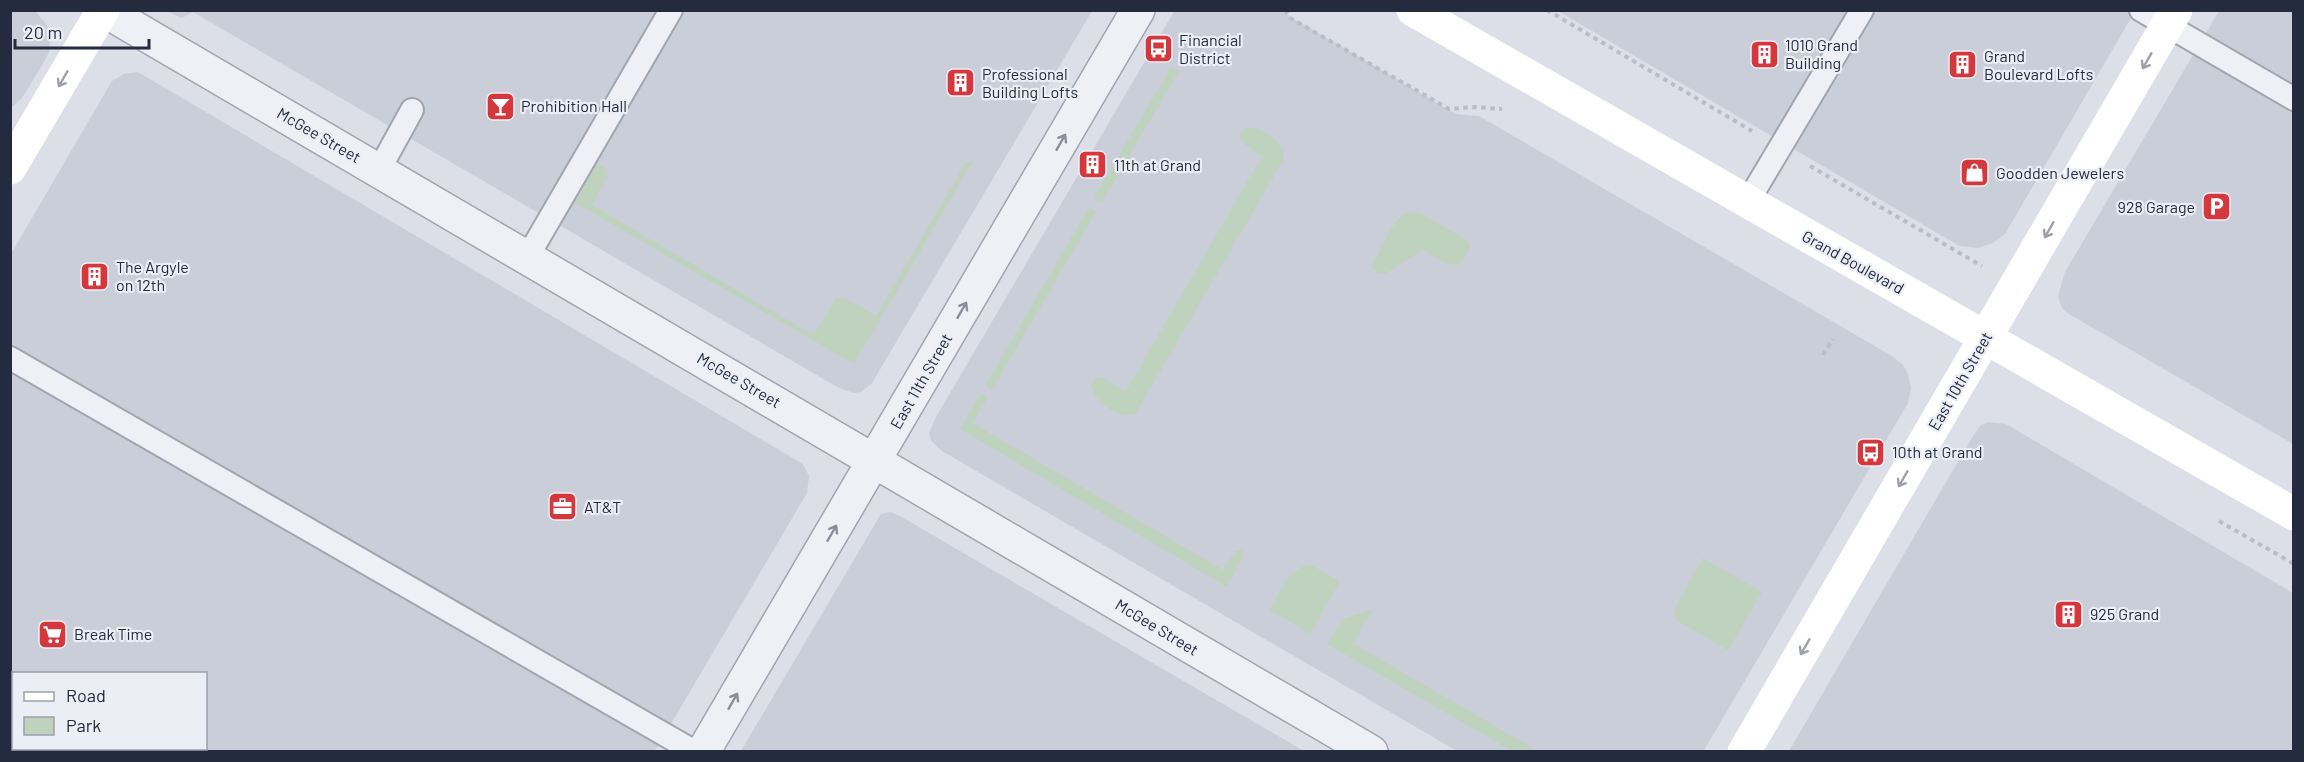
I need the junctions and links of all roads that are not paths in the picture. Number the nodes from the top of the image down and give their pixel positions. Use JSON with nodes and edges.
{"nodes":[{"id":1,"x":104,"y":10,"type":"edge"},
{"id":2,"x":671,"y":10,"type":"edge"},
{"id":3,"x":1138,"y":10,"type":"edge"},
{"id":4,"x":1413,"y":10,"type":"edge"},
{"id":5,"x":1862,"y":10,"type":"edge"},
{"id":6,"x":2161,"y":16,"type":"edge"},
{"id":7,"x":2294,"y":99,"type":"edge"},
{"id":8,"x":412,"y":110,"type":"dead end"},
{"id":9,"x":10,"y":168,"type":"edge"},
{"id":10,"x":379,"y":170,"type":"junction"},
{"id":11,"x":1747,"y":203,"type":"junction"},
{"id":12,"x":528,"y":256,"type":"junction"},
{"id":13,"x":1986,"y":337,"type":"junction"},
{"id":14,"x":10,"y":358,"type":"edge"},
{"id":15,"x":875,"y":460,"type":"junction"},
{"id":16,"x":2294,"y":514,"type":"edge"},
{"id":17,"x":695,"y":752,"type":"edge"},
{"id":18,"x":703,"y":752,"type":"edge"},
{"id":19,"x":1371,"y":752,"type":"edge"},
{"id":20,"x":1744,"y":752,"type":"edge"}],
"edges":[{"from":1,"to":9,"type":"main road","one_way":true},
{"from":1,"to":10,"type":"street","name":"McGee Street"},
{"from":2,"to":12,"type":"lane"},
{"from":15,"to":3,"type":"street","name":"East 11th Street","one_way":true},
{"from":4,"to":11,"type":"main road","name":"Grand Boulevard"},
{"from":5,"to":11,"type":"lane"},
{"from":6,"to":7,"type":"lane"},
{"from":6,"to":13,"type":"main road","name":"East 10th Street","one_way":true},
{"from":8,"to":10,"type":"lane"},
{"from":10,"to":12,"type":"street","name":"McGee Street"},
{"from":11,"to":13,"type":"main road","name":"Grand Boulevard"},
{"from":12,"to":15,"type":"street","name":"McGee Street"},
{"from":13,"to":16,"type":"main road","name":"Grand Boulevard"},
{"from":13,"to":20,"type":"main road","name":"East 10th Street","one_way":true},
{"from":14,"to":17,"type":"lane"},
{"from":18,"to":15,"type":"street","name":"East 11th Street","one_way":true},
{"from":15,"to":19,"type":"street","name":"McGee Street"}]}
